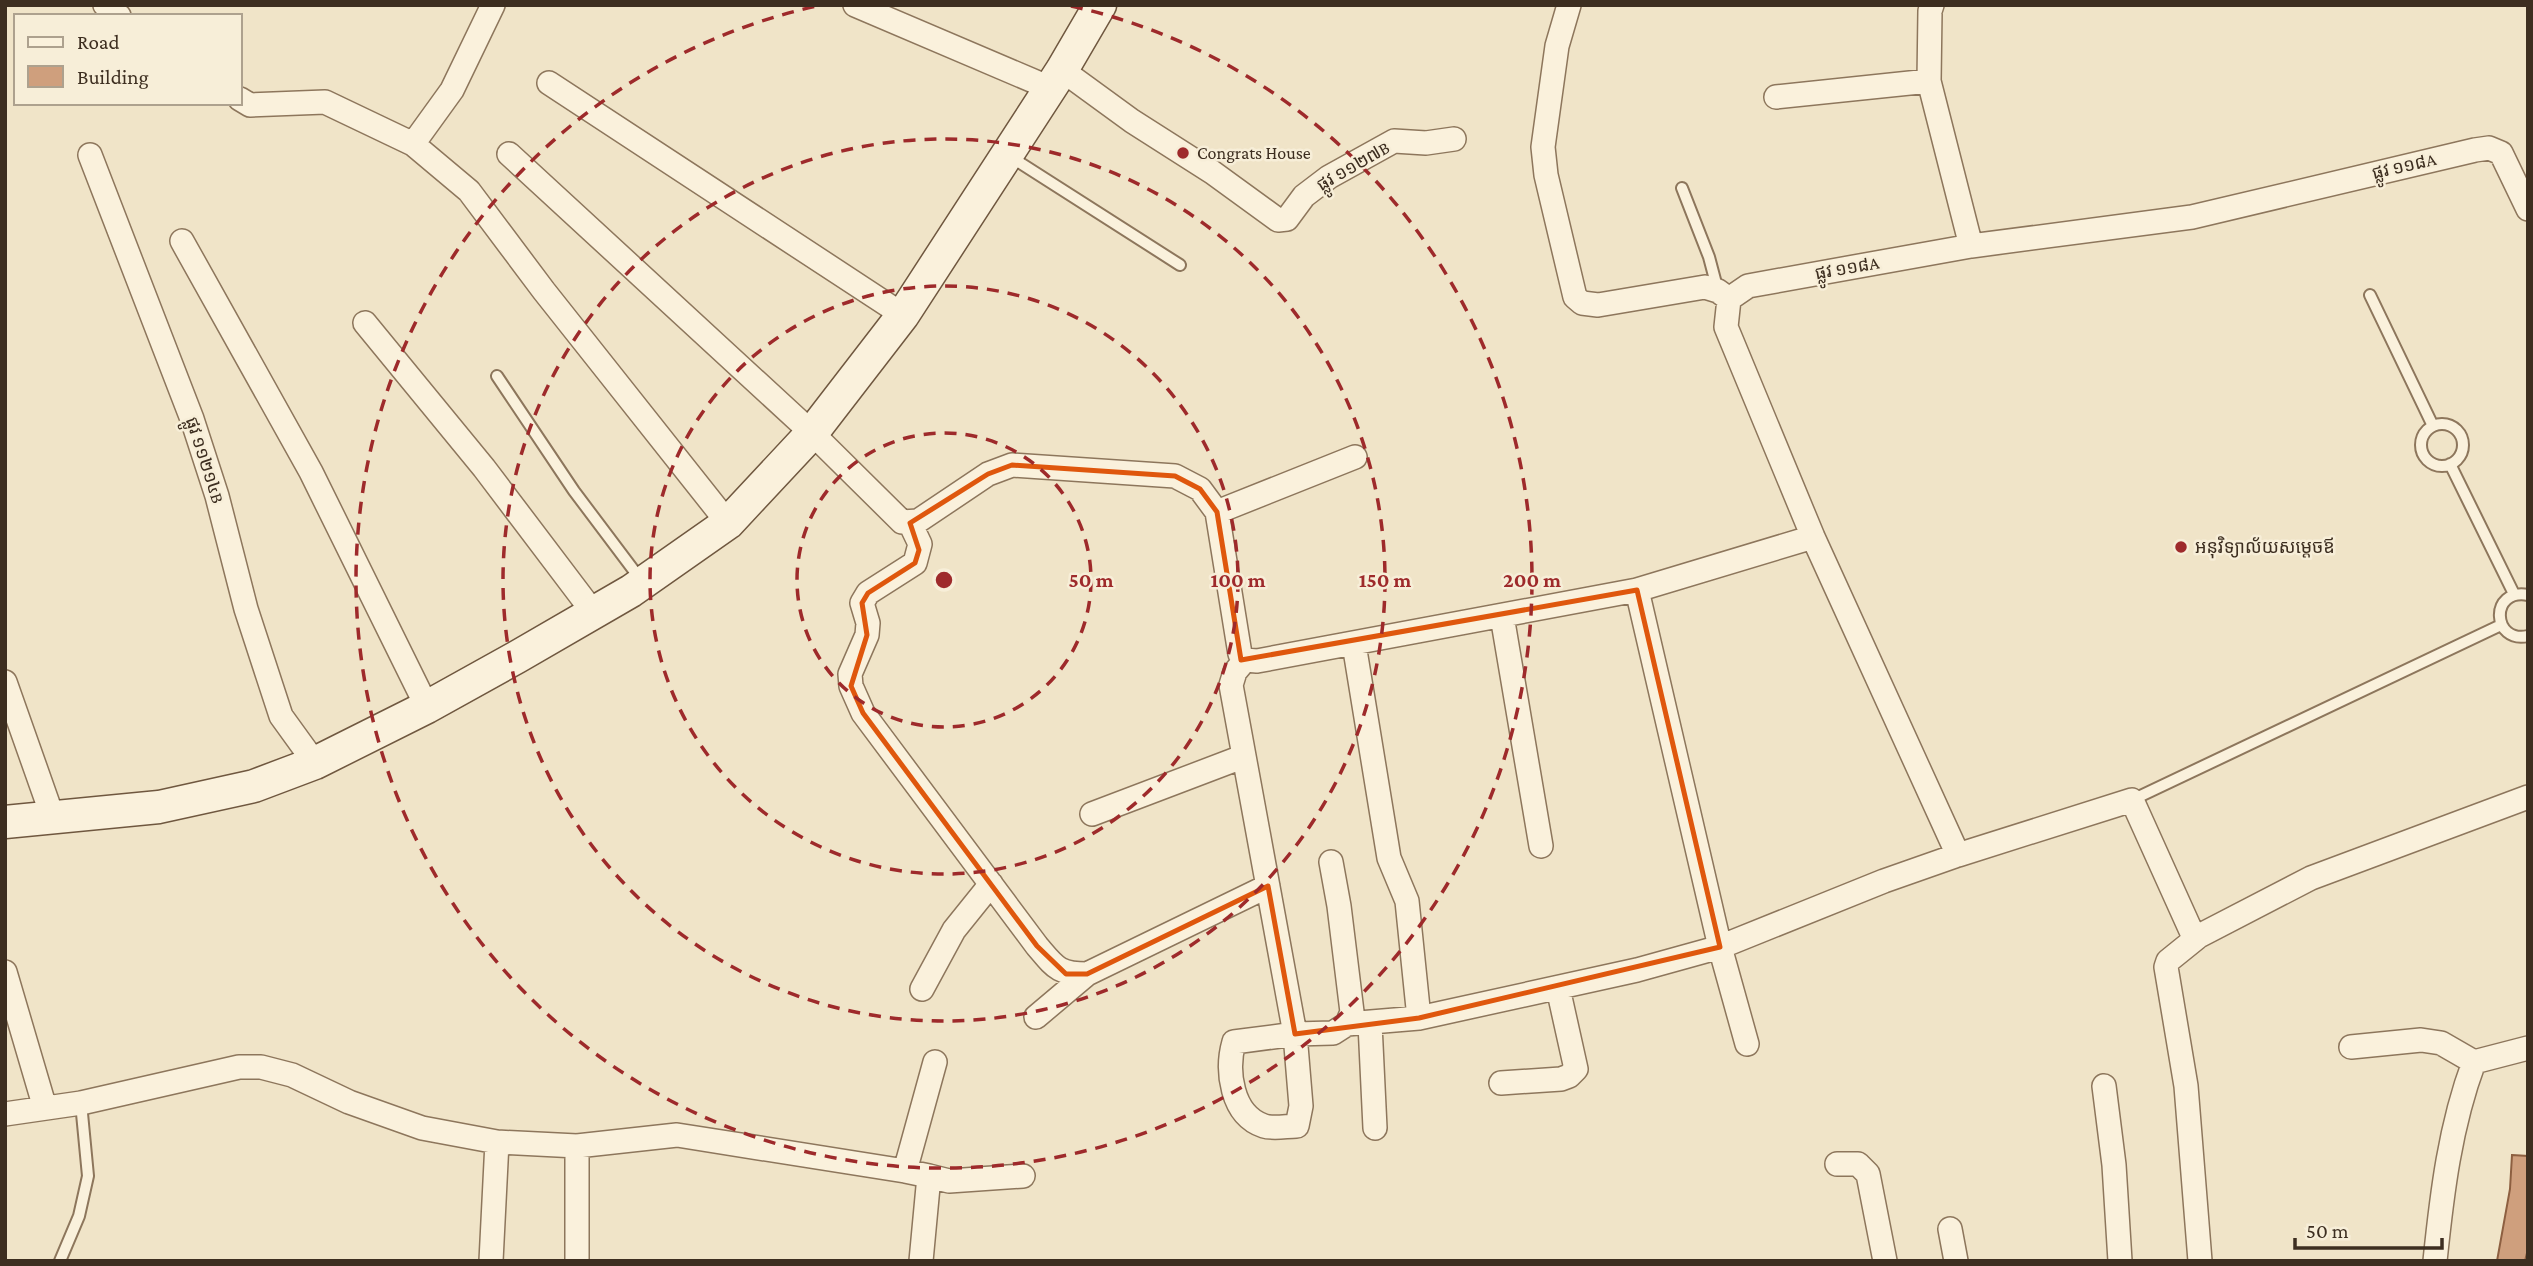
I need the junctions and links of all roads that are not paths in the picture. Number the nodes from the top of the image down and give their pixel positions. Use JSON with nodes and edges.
{"nodes":[{"id":1,"x":493,"y":5,"type":"edge"},
{"id":2,"x":855,"y":5,"type":"edge"},
{"id":3,"x":1100,"y":5,"type":"edge"},
{"id":4,"x":1569,"y":5,"type":"edge"},
{"id":5,"x":1932,"y":5,"type":"edge"},
{"id":6,"x":1056,"y":79,"type":"junction"},
{"id":7,"x":1929,"y":81,"type":"junction"},
{"id":8,"x":550,"y":83,"type":"dead end"},
{"id":9,"x":1776,"y":97,"type":"dead end"},
{"id":10,"x":242,"y":100,"type":"edge"},
{"id":11,"x":1454,"y":139,"type":"dead end"},
{"id":12,"x":413,"y":144,"type":"junction"},
{"id":13,"x":1005,"y":154,"type":"junction"},
{"id":14,"x":90,"y":155,"type":"dead end"},
{"id":15,"x":509,"y":155,"type":"dead end"},
{"id":16,"x":1682,"y":188,"type":"dead end"},
{"id":17,"x":2528,"y":209,"type":"edge"},
{"id":18,"x":182,"y":241,"type":"dead end"},
{"id":19,"x":1971,"y":246,"type":"junction"},
{"id":20,"x":1180,"y":265,"type":"dead end"},
{"id":21,"x":1723,"y":295,"type":"junction"},
{"id":22,"x":2370,"y":295,"type":"dead end"},
{"id":23,"x":903,"y":315,"type":"junction"},
{"id":24,"x":365,"y":323,"type":"dead end"},
{"id":25,"x":497,"y":376,"type":"dead end"},
{"id":26,"x":2433,"y":426,"type":"junction"},
{"id":27,"x":812,"y":433,"type":"junction"},
{"id":28,"x":1355,"y":457,"type":"dead end"},
{"id":29,"x":2449,"y":464,"type":"junction"},
{"id":30,"x":1217,"y":512,"type":"junction"},
{"id":31,"x":727,"y":523,"type":"junction"},
{"id":32,"x":910,"y":523,"type":"junction"},
{"id":33,"x":1813,"y":537,"type":"junction"},
{"id":34,"x":642,"y":582,"type":"junction"},
{"id":35,"x":1637,"y":590,"type":"junction"},
{"id":36,"x":2514,"y":594,"type":"junction"},
{"id":37,"x":2528,"y":595,"type":"edge"},
{"id":38,"x":593,"y":612,"type":"junction"},
{"id":39,"x":1502,"y":616,"type":"junction"},
{"id":40,"x":2501,"y":625,"type":"junction"},
{"id":41,"x":2528,"y":636,"type":"edge"},
{"id":42,"x":1354,"y":643,"type":"junction"},
{"id":43,"x":1245,"y":660,"type":"junction"},
{"id":44,"x":5,"y":682,"type":"edge"},
{"id":45,"x":427,"y":707,"type":"junction"},
{"id":46,"x":1242,"y":757,"type":"junction"},
{"id":47,"x":315,"y":764,"type":"junction"},
{"id":48,"x":2528,"y":797,"type":"edge"},
{"id":49,"x":2132,"y":800,"type":"junction"},
{"id":50,"x":1092,"y":814,"type":"dead end"},
{"id":51,"x":53,"y":818,"type":"junction"},
{"id":52,"x":5,"y":821,"type":"edge"},
{"id":53,"x":1541,"y":846,"type":"dead end"},
{"id":54,"x":1958,"y":855,"type":"junction"},
{"id":55,"x":1331,"y":862,"type":"dead end"},
{"id":56,"x":990,"y":884,"type":"junction"},
{"id":57,"x":1268,"y":886,"type":"junction"},
{"id":58,"x":2199,"y":936,"type":"junction"},
{"id":59,"x":1720,"y":947,"type":"junction"},
{"id":60,"x":5,"y":972,"type":"edge"},
{"id":61,"x":1087,"y":974,"type":"junction"},
{"id":62,"x":1558,"y":988,"type":"junction"},
{"id":63,"x":922,"y":989,"type":"dead end"},
{"id":64,"x":1036,"y":1017,"type":"dead end"},
{"id":65,"x":1419,"y":1018,"type":"junction"},
{"id":66,"x":1347,"y":1024,"type":"junction"},
{"id":67,"x":1370,"y":1024,"type":"junction"},
{"id":68,"x":1747,"y":1044,"type":"dead end"},
{"id":69,"x":2351,"y":1046,"type":"dead end"},
{"id":70,"x":2528,"y":1048,"type":"edge"},
{"id":71,"x":935,"y":1062,"type":"dead end"},
{"id":72,"x":2474,"y":1062,"type":"junction"},
{"id":73,"x":1501,"y":1083,"type":"dead end"},
{"id":74,"x":2104,"y":1086,"type":"dead end"},
{"id":75,"x":80,"y":1102,"type":"junction"},
{"id":76,"x":45,"y":1108,"type":"junction"},
{"id":77,"x":5,"y":1114,"type":"edge"},
{"id":78,"x":1375,"y":1128,"type":"dead end"},
{"id":79,"x":496,"y":1143,"type":"junction"},
{"id":80,"x":577,"y":1146,"type":"junction"},
{"id":81,"x":1837,"y":1164,"type":"dead end"},
{"id":82,"x":905,"y":1171,"type":"junction"},
{"id":83,"x":929,"y":1176,"type":"junction"},
{"id":84,"x":1023,"y":1176,"type":"dead end"},
{"id":85,"x":1950,"y":1230,"type":"dead end"},
{"id":86,"x":60,"y":1261,"type":"edge"},
{"id":87,"x":491,"y":1261,"type":"edge"},
{"id":88,"x":577,"y":1261,"type":"edge"},
{"id":89,"x":921,"y":1261,"type":"edge"},
{"id":90,"x":1885,"y":1261,"type":"edge"},
{"id":91,"x":1956,"y":1261,"type":"edge"},
{"id":92,"x":2120,"y":1261,"type":"edge"},
{"id":93,"x":2200,"y":1261,"type":"edge"},
{"id":94,"x":2435,"y":1261,"type":"edge"}],
"edges":[{"from":1,"to":12,"type":"street"},
{"from":2,"to":6,"type":"street"},
{"from":3,"to":6,"type":"main road"},
{"from":4,"to":21,"type":"street"},
{"from":5,"to":7,"type":"street"},
{"from":6,"to":11,"type":"street","name":"ផ្លូវ ១១២៧B"},
{"from":6,"to":13,"type":"main road"},
{"from":7,"to":9,"type":"street"},
{"from":7,"to":19,"type":"street"},
{"from":8,"to":23,"type":"street"},
{"from":10,"to":12,"type":"street"},
{"from":12,"to":31,"type":"street"},
{"from":13,"to":20,"type":"lane"},
{"from":13,"to":23,"type":"main road"},
{"from":14,"to":47,"type":"street","name":"ផ្លូវ ១១២១៤B"},
{"from":15,"to":27,"type":"street"},
{"from":16,"to":21,"type":"lane"},
{"from":17,"to":19,"type":"street","name":"ផ្លូវ ១១៨A"},
{"from":18,"to":45,"type":"street"},
{"from":19,"to":21,"type":"street","name":"ផ្លូវ ១១៨A"},
{"from":21,"to":33,"type":"street"},
{"from":22,"to":26,"type":"lane"},
{"from":23,"to":27,"type":"main road"},
{"from":24,"to":38,"type":"street"},
{"from":25,"to":34,"type":"lane"},
{"from":26,"to":29,"type":"lane"},
{"from":26,"to":29,"type":"lane"},
{"from":27,"to":31,"type":"main road"},
{"from":27,"to":32,"type":"street"},
{"from":28,"to":30,"type":"street"},
{"from":29,"to":36,"type":"lane"},
{"from":30,"to":32,"type":"street"},
{"from":30,"to":43,"type":"street"},
{"from":31,"to":34,"type":"main road"},
{"from":32,"to":56,"type":"street"},
{"from":33,"to":35,"type":"street"},
{"from":33,"to":54,"type":"street"},
{"from":34,"to":38,"type":"main road"},
{"from":35,"to":39,"type":"street"},
{"from":35,"to":59,"type":"street"},
{"from":36,"to":37,"type":"lane"},
{"from":36,"to":40,"type":"lane"},
{"from":38,"to":45,"type":"main road"},
{"from":39,"to":42,"type":"street"},
{"from":39,"to":53,"type":"street"},
{"from":40,"to":41,"type":"lane"},
{"from":40,"to":49,"type":"lane"},
{"from":42,"to":43,"type":"street"},
{"from":42,"to":65,"type":"street"},
{"from":43,"to":46,"type":"street"},
{"from":44,"to":51,"type":"street"},
{"from":45,"to":47,"type":"main road"},
{"from":46,"to":50,"type":"street"},
{"from":46,"to":57,"type":"street"},
{"from":47,"to":51,"type":"main road"},
{"from":48,"to":58,"type":"street"},
{"from":49,"to":54,"type":"street"},
{"from":49,"to":58,"type":"street"},
{"from":51,"to":52,"type":"main road"},
{"from":54,"to":59,"type":"street"},
{"from":55,"to":66,"type":"street"},
{"from":56,"to":61,"type":"street"},
{"from":56,"to":63,"type":"street"},
{"from":57,"to":61,"type":"street"},
{"from":57,"to":66,"type":"street"},
{"from":58,"to":93,"type":"street"},
{"from":59,"to":62,"type":"street"},
{"from":59,"to":68,"type":"street"},
{"from":60,"to":76,"type":"street"},
{"from":61,"to":64,"type":"street"},
{"from":62,"to":65,"type":"street"},
{"from":62,"to":73,"type":"street"},
{"from":65,"to":67,"type":"street"},
{"from":66,"to":67,"type":"street"},
{"from":67,"to":78,"type":"street"},
{"from":69,"to":72,"type":"street"},
{"from":70,"to":72,"type":"street"},
{"from":71,"to":82,"type":"street"},
{"from":72,"to":94,"type":"street"},
{"from":74,"to":92,"type":"street"},
{"from":75,"to":76,"type":"street"},
{"from":75,"to":79,"type":"street"},
{"from":75,"to":86,"type":"lane"},
{"from":76,"to":77,"type":"street"},
{"from":79,"to":80,"type":"street"},
{"from":79,"to":87,"type":"street"},
{"from":80,"to":82,"type":"street"},
{"from":80,"to":88,"type":"street"},
{"from":81,"to":90,"type":"street"},
{"from":82,"to":83,"type":"street"},
{"from":83,"to":84,"type":"street"},
{"from":83,"to":89,"type":"street"},
{"from":85,"to":91,"type":"street"}]}
